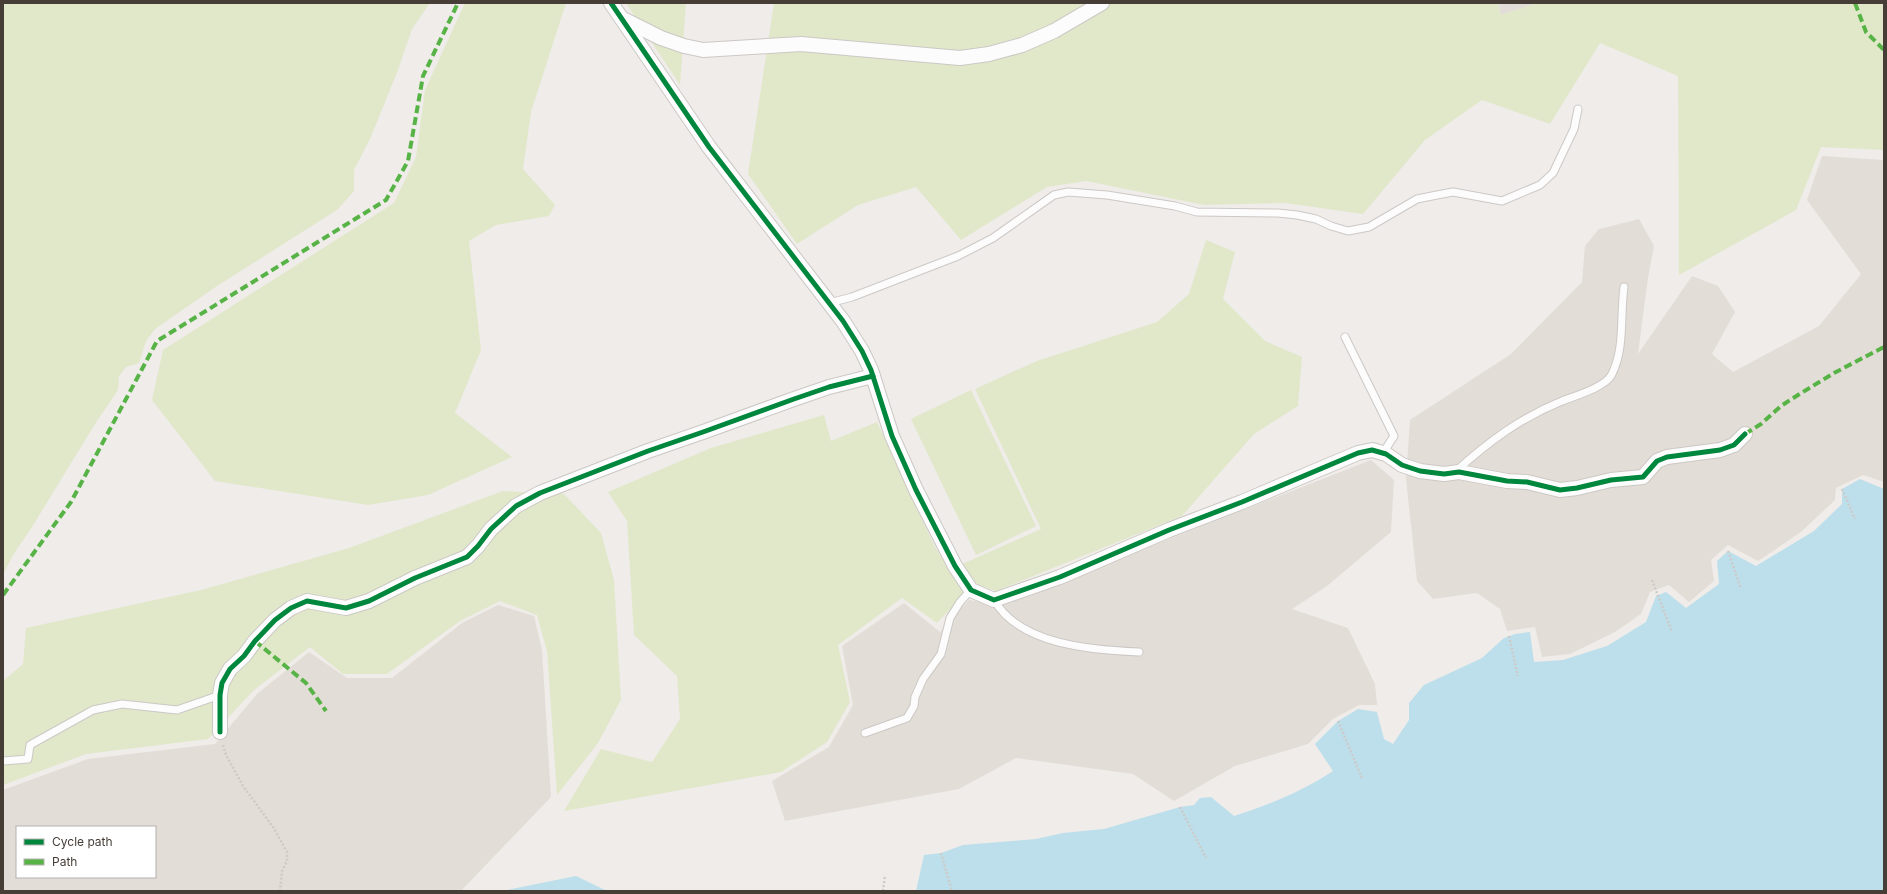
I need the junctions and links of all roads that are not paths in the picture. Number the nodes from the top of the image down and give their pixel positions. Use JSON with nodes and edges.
{"nodes":[{"id":1,"x":611,"y":3,"type":"edge"},
{"id":2,"x":1102,"y":3,"type":"edge"},
{"id":3,"x":623,"y":19,"type":"junction"},
{"id":4,"x":1578,"y":109,"type":"dead end"},
{"id":5,"x":1624,"y":287,"type":"dead end"},
{"id":6,"x":829,"y":303,"type":"junction"},
{"id":7,"x":1345,"y":337,"type":"dead end"},
{"id":8,"x":873,"y":376,"type":"junction"},
{"id":9,"x":1745,"y":434,"type":"dead end"},
{"id":10,"x":1383,"y":453,"type":"junction"},
{"id":11,"x":1454,"y":473,"type":"junction"},
{"id":12,"x":971,"y":590,"type":"junction"},
{"id":13,"x":994,"y":600,"type":"junction"},
{"id":14,"x":1139,"y":652,"type":"dead end"},
{"id":15,"x":220,"y":695,"type":"junction"},
{"id":16,"x":220,"y":732,"type":"road end"},
{"id":17,"x":865,"y":733,"type":"dead end"},
{"id":18,"x":3,"y":761,"type":"edge"}],
"edges":[{"from":1,"to":3,"type":"street"},
{"from":2,"to":3,"type":"street"},
{"from":3,"to":6,"type":"street"},
{"from":4,"to":6,"type":"lane"},
{"from":5,"to":11,"type":"lane"},
{"from":6,"to":8,"type":"street"},
{"from":7,"to":10,"type":"lane"},
{"from":8,"to":12,"type":"street"},
{"from":8,"to":15,"type":"street"},
{"from":9,"to":11,"type":"street"},
{"from":10,"to":11,"type":"street"},
{"from":10,"to":13,"type":"street"},
{"from":12,"to":13,"type":"street"},
{"from":12,"to":17,"type":"lane"},
{"from":13,"to":14,"type":"lane"},
{"from":15,"to":16,"type":"street"},
{"from":15,"to":18,"type":"lane"}]}
